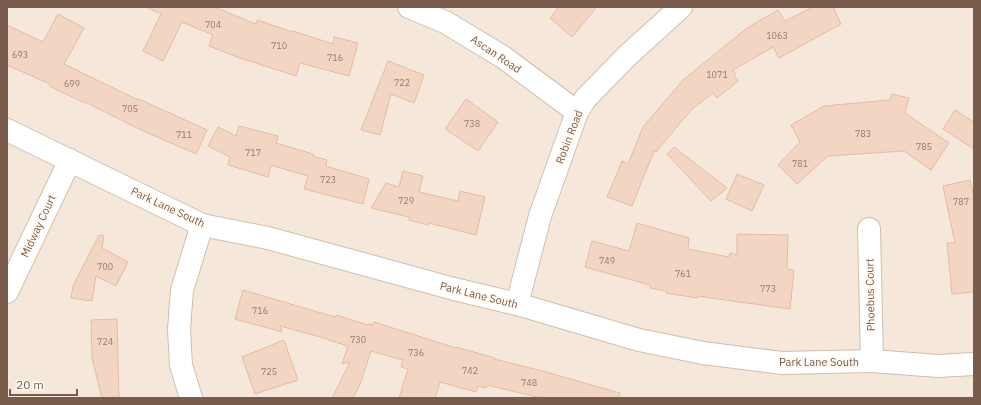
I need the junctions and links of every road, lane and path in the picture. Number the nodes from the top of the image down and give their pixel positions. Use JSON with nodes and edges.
{"nodes":[{"id":1,"x":409,"y":7,"type":"edge"},
{"id":2,"x":681,"y":7,"type":"edge"},
{"id":3,"x":577,"y":112,"type":"junction"},
{"id":4,"x":7,"y":130,"type":"edge"},
{"id":5,"x":70,"y":160,"type":"junction"},
{"id":6,"x":202,"y":224,"type":"junction"},
{"id":7,"x":869,"y":229,"type":"dead end"},
{"id":8,"x":7,"y":292,"type":"edge"},
{"id":9,"x":517,"y":304,"type":"junction"},
{"id":10,"x":872,"y":361,"type":"junction"},
{"id":11,"x":974,"y":364,"type":"edge"},
{"id":12,"x":191,"y":398,"type":"edge"}],
"edges":[{"from":1,"to":3,"type":"street","name":"Ascan Road"},
{"from":2,"to":3,"type":"street","name":"Robin Road"},
{"from":3,"to":9,"type":"street","name":"Robin Road"},
{"from":4,"to":5,"type":"street","name":"Park Lane South"},
{"from":5,"to":6,"type":"street","name":"Park Lane South"},
{"from":5,"to":8,"type":"street","name":"Midway Court"},
{"from":6,"to":9,"type":"street","name":"Park Lane South"},
{"from":6,"to":12,"type":"street"},
{"from":7,"to":10,"type":"street","name":"Phoebus Court"},
{"from":9,"to":10,"type":"street","name":"Park Lane South"},
{"from":10,"to":11,"type":"street","name":"Park Lane South"}]}
